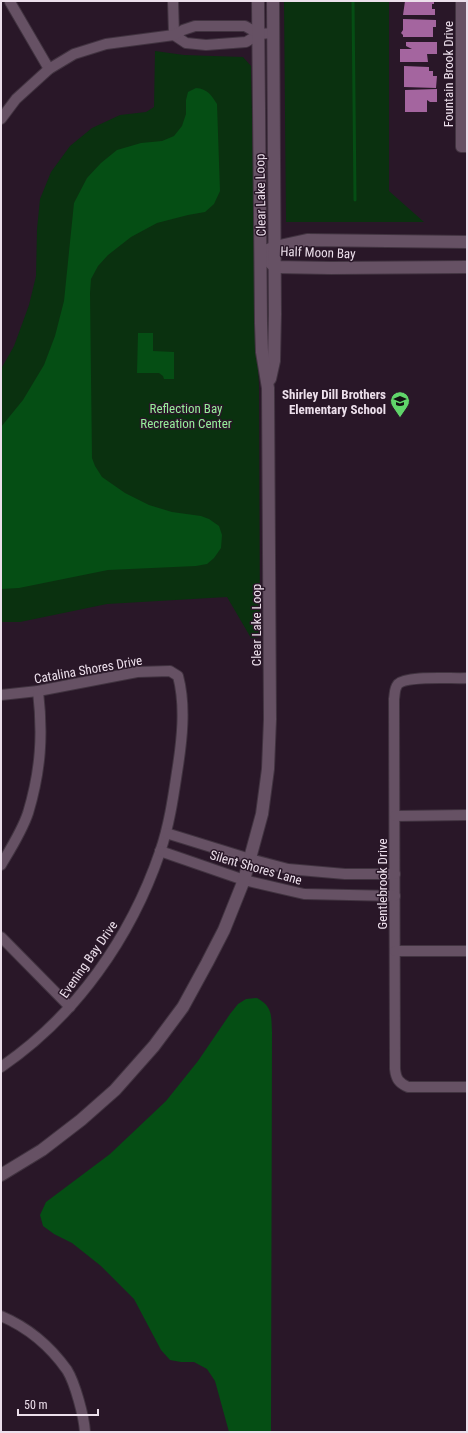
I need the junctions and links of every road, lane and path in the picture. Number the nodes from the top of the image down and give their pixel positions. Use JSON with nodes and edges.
{"nodes":[{"id":1,"x":10,"y":1,"type":"edge"},
{"id":2,"x":173,"y":1,"type":"edge"},
{"id":3,"x":258,"y":1,"type":"edge"},
{"id":4,"x":273,"y":1,"type":"edge"},
{"id":5,"x":461,"y":1,"type":"edge"},
{"id":6,"x":273,"y":33,"type":"junction"},
{"id":7,"x":259,"y":34,"type":"junction"},
{"id":8,"x":174,"y":35,"type":"junction"},
{"id":9,"x":49,"y":69,"type":"junction"},
{"id":10,"x":1,"y":119,"type":"edge"},
{"id":11,"x":464,"y":147,"type":"edge"},
{"id":12,"x":467,"y":242,"type":"edge"},
{"id":13,"x":275,"y":247,"type":"junction"},
{"id":14,"x":261,"y":254,"type":"junction"},
{"id":15,"x":275,"y":267,"type":"junction"},
{"id":16,"x":467,"y":267,"type":"edge"},
{"id":17,"x":268,"y":388,"type":"junction"},
{"id":18,"x":178,"y":676,"type":"joint"},
{"id":19,"x":467,"y":678,"type":"edge"},
{"id":20,"x":38,"y":690,"type":"junction"},
{"id":21,"x":1,"y":695,"type":"edge"},
{"id":22,"x":467,"y":815,"type":"edge"},
{"id":23,"x":395,"y":816,"type":"junction"},
{"id":24,"x":166,"y":833,"type":"junction"},
{"id":25,"x":160,"y":851,"type":"junction"},
{"id":26,"x":250,"y":859,"type":"junction"},
{"id":27,"x":1,"y":865,"type":"edge"},
{"id":28,"x":395,"y":874,"type":"junction"},
{"id":29,"x":244,"y":880,"type":"junction"},
{"id":30,"x":395,"y":896,"type":"junction"},
{"id":31,"x":1,"y":936,"type":"edge"},
{"id":32,"x":395,"y":951,"type":"junction"},
{"id":33,"x":467,"y":951,"type":"edge"},
{"id":34,"x":70,"y":1007,"type":"junction"},
{"id":35,"x":1,"y":1067,"type":"edge"},
{"id":36,"x":467,"y":1087,"type":"edge"},
{"id":37,"x":1,"y":1175,"type":"edge"},
{"id":38,"x":1,"y":1316,"type":"edge"},
{"id":39,"x":85,"y":1432,"type":"edge"}],
"edges":[{"from":1,"to":9,"type":"street"},
{"from":2,"to":8,"type":"street"},
{"from":3,"to":7,"type":"street","name":"Clear Lake Loop"},
{"from":4,"to":6,"type":"street","name":"Clear Lake Loop"},
{"from":5,"to":11,"type":"street","name":"Fountain Brook Drive"},
{"from":6,"to":7,"type":"street"},
{"from":6,"to":13,"type":"street","name":"Clear Lake Loop"},
{"from":7,"to":8,"type":"street"},
{"from":7,"to":8,"type":"street"},
{"from":7,"to":14,"type":"street","name":"Clear Lake Loop"},
{"from":8,"to":9,"type":"street"},
{"from":9,"to":10,"type":"street"},
{"from":12,"to":13,"type":"street","name":"Half Moon Bay"},
{"from":13,"to":14,"type":"street","name":"Half Moon Bay"},
{"from":13,"to":15,"type":"street","name":"Clear Lake Loop"},
{"from":14,"to":15,"type":"street","name":"Half Moon Bay"},
{"from":14,"to":17,"type":"street","name":"Clear Lake Loop"},
{"from":15,"to":16,"type":"street","name":"Half Moon Bay"},
{"from":15,"to":17,"type":"street","name":"Clear Lake Loop"},
{"from":17,"to":26,"type":"street","name":"Clear Lake Loop"},
{"from":18,"to":20,"type":"street","name":"Catalina Shores Drive"},
{"from":18,"to":24,"type":"street","name":"Evening Bay Drive"},
{"from":19,"to":23,"type":"street","name":"Gentlebrook Drive"},
{"from":20,"to":21,"type":"street","name":"Catalina Shores Drive"},
{"from":20,"to":27,"type":"street"},
{"from":22,"to":23,"type":"street"},
{"from":23,"to":28,"type":"street","name":"Gentlebrook Drive"},
{"from":24,"to":25,"type":"street","name":"Evening Bay Drive"},
{"from":24,"to":26,"type":"street","name":"Silent Shores Lane"},
{"from":25,"to":29,"type":"street","name":"Silent Shores Lane"},
{"from":25,"to":34,"type":"street","name":"Evening Bay Drive"},
{"from":26,"to":28,"type":"street","name":"Silent Shores Lane"},
{"from":26,"to":29,"type":"street","name":"Clear Lake Loop"},
{"from":28,"to":30,"type":"street","name":"Gentlebrook Drive"},
{"from":29,"to":30,"type":"street","name":"Silent Shores Lane"},
{"from":29,"to":37,"type":"street","name":"Clear Lake Loop"},
{"from":30,"to":32,"type":"street","name":"Gentlebrook Drive"},
{"from":31,"to":34,"type":"street"},
{"from":32,"to":33,"type":"street"},
{"from":32,"to":36,"type":"street","name":"Gentlebrook Drive"},
{"from":34,"to":35,"type":"street","name":"Evening Bay Drive"},
{"from":38,"to":39,"type":"street"}]}
